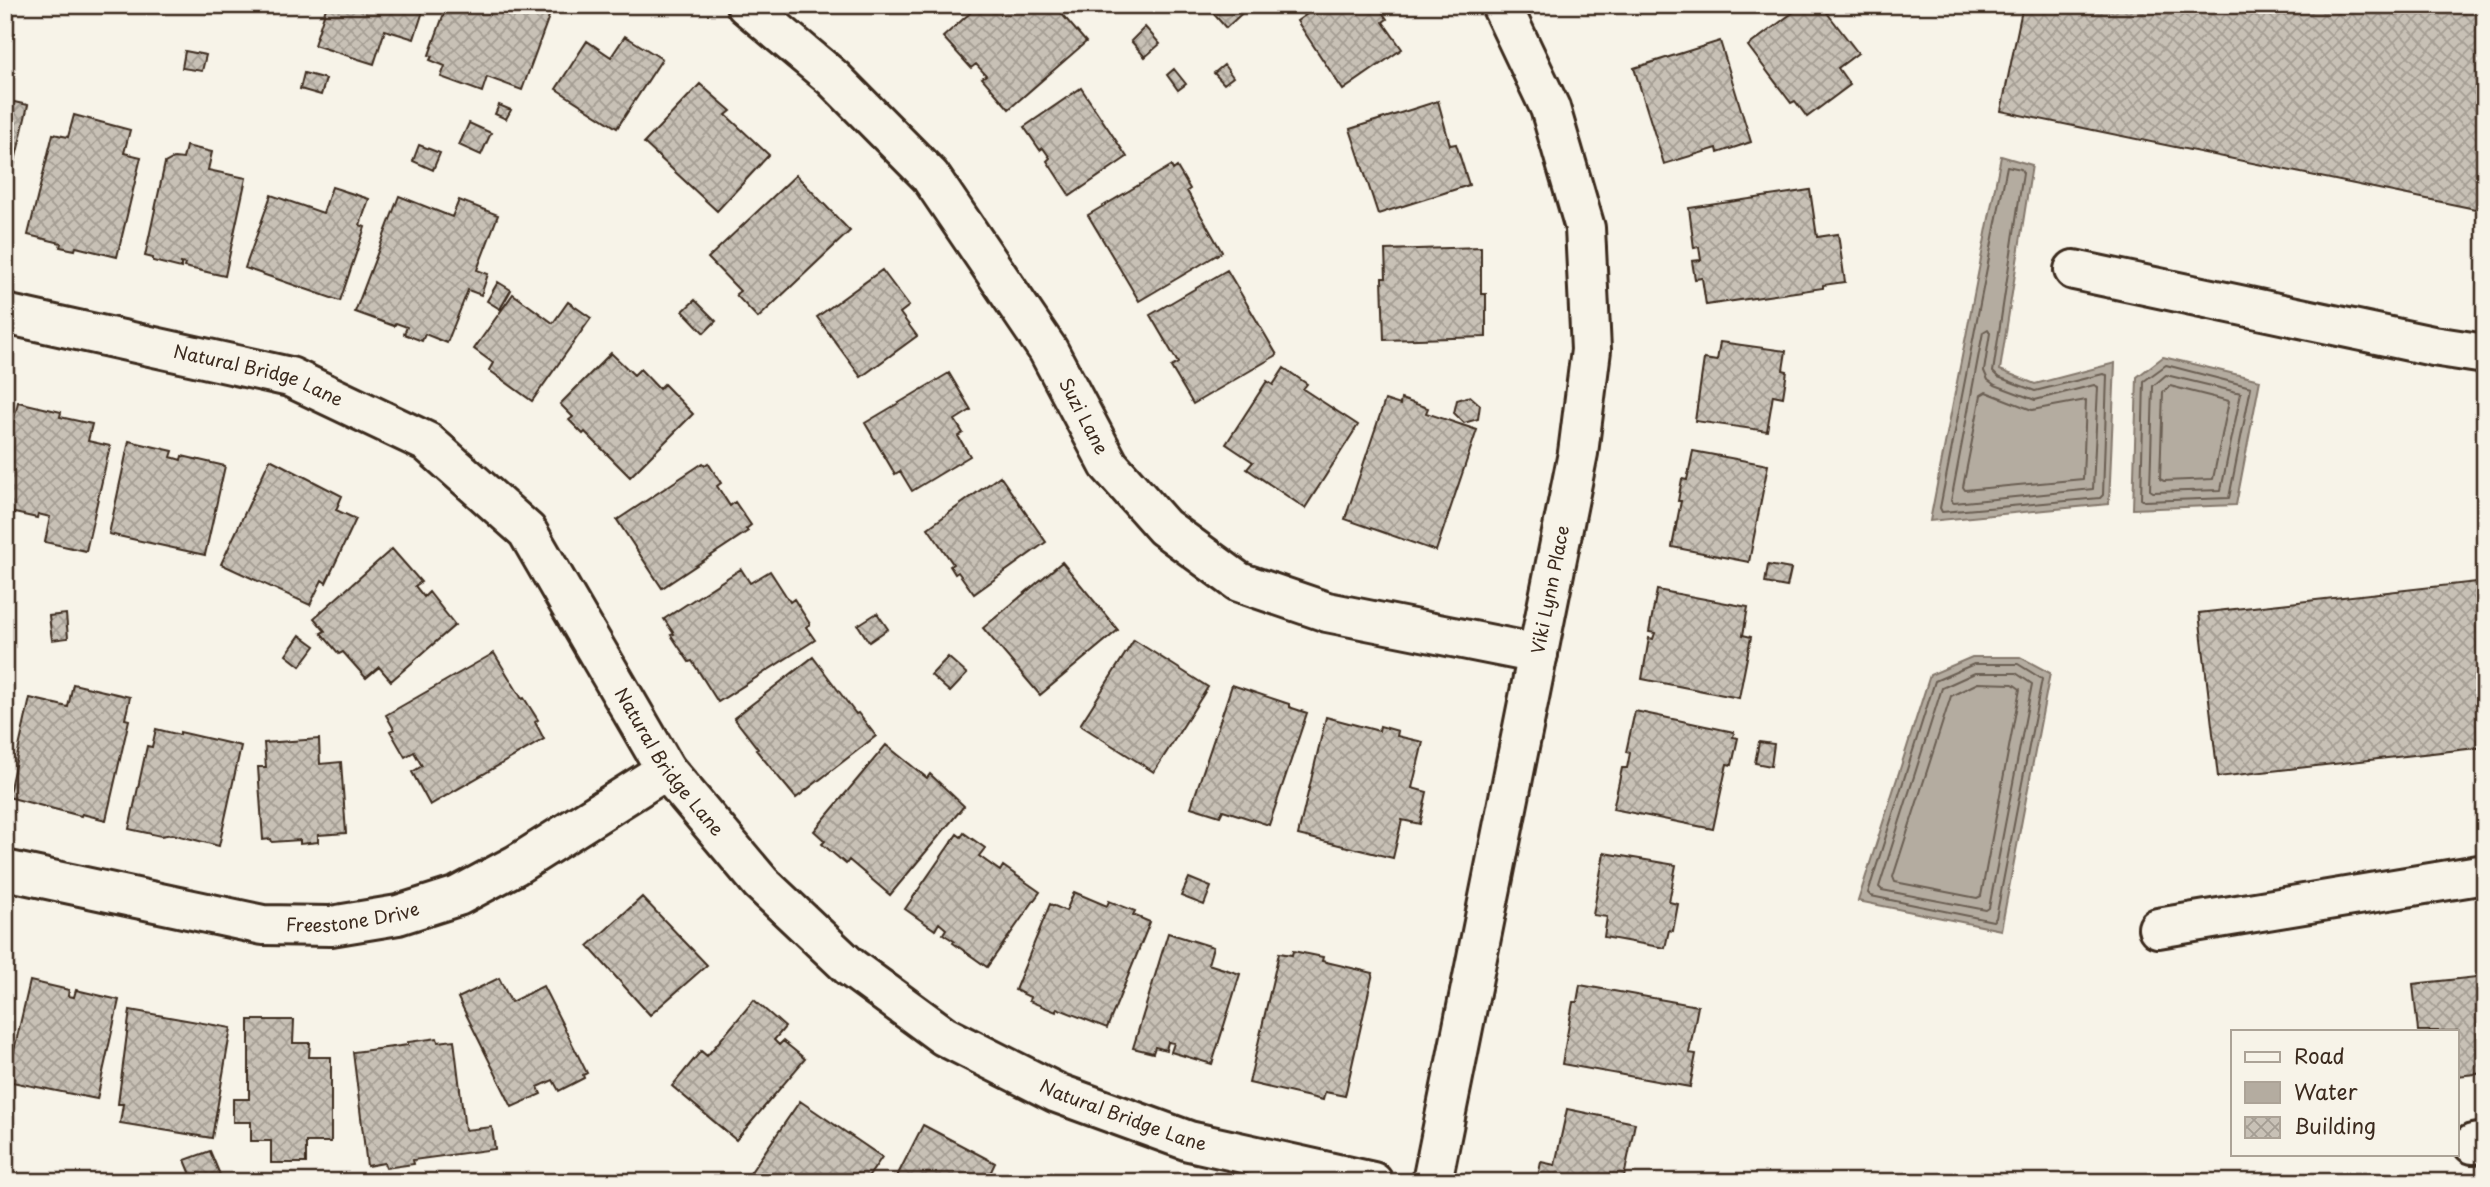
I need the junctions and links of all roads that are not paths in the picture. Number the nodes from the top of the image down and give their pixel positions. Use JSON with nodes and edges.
{"nodes":[{"id":1,"x":746,"y":5,"type":"edge"},
{"id":2,"x":1501,"y":5,"type":"edge"},
{"id":3,"x":2074,"y":270,"type":"dead end"},
{"id":4,"x":5,"y":314,"type":"edge"},
{"id":5,"x":2485,"y":354,"type":"edge"},
{"id":6,"x":1538,"y":654,"type":"junction"},
{"id":7,"x":666,"y":770,"type":"junction"},
{"id":8,"x":5,"y":870,"type":"edge"},
{"id":9,"x":2485,"y":874,"type":"edge"},
{"id":10,"x":2158,"y":928,"type":"dead end"},
{"id":11,"x":1373,"y":1182,"type":"edge"},
{"id":12,"x":1432,"y":1182,"type":"edge"}],
"edges":[{"from":1,"to":6,"type":"street","name":"Suzi Lane"},
{"from":2,"to":6,"type":"street","name":"Viki Lynn Place"},
{"from":3,"to":5,"type":"street"},
{"from":4,"to":7,"type":"street","name":"Natural Bridge Lane"},
{"from":6,"to":12,"type":"street","name":"Viki Lynn Place"},
{"from":7,"to":8,"type":"street","name":"Freestone Drive"},
{"from":7,"to":11,"type":"street","name":"Natural Bridge Lane"},
{"from":9,"to":10,"type":"street"}]}
